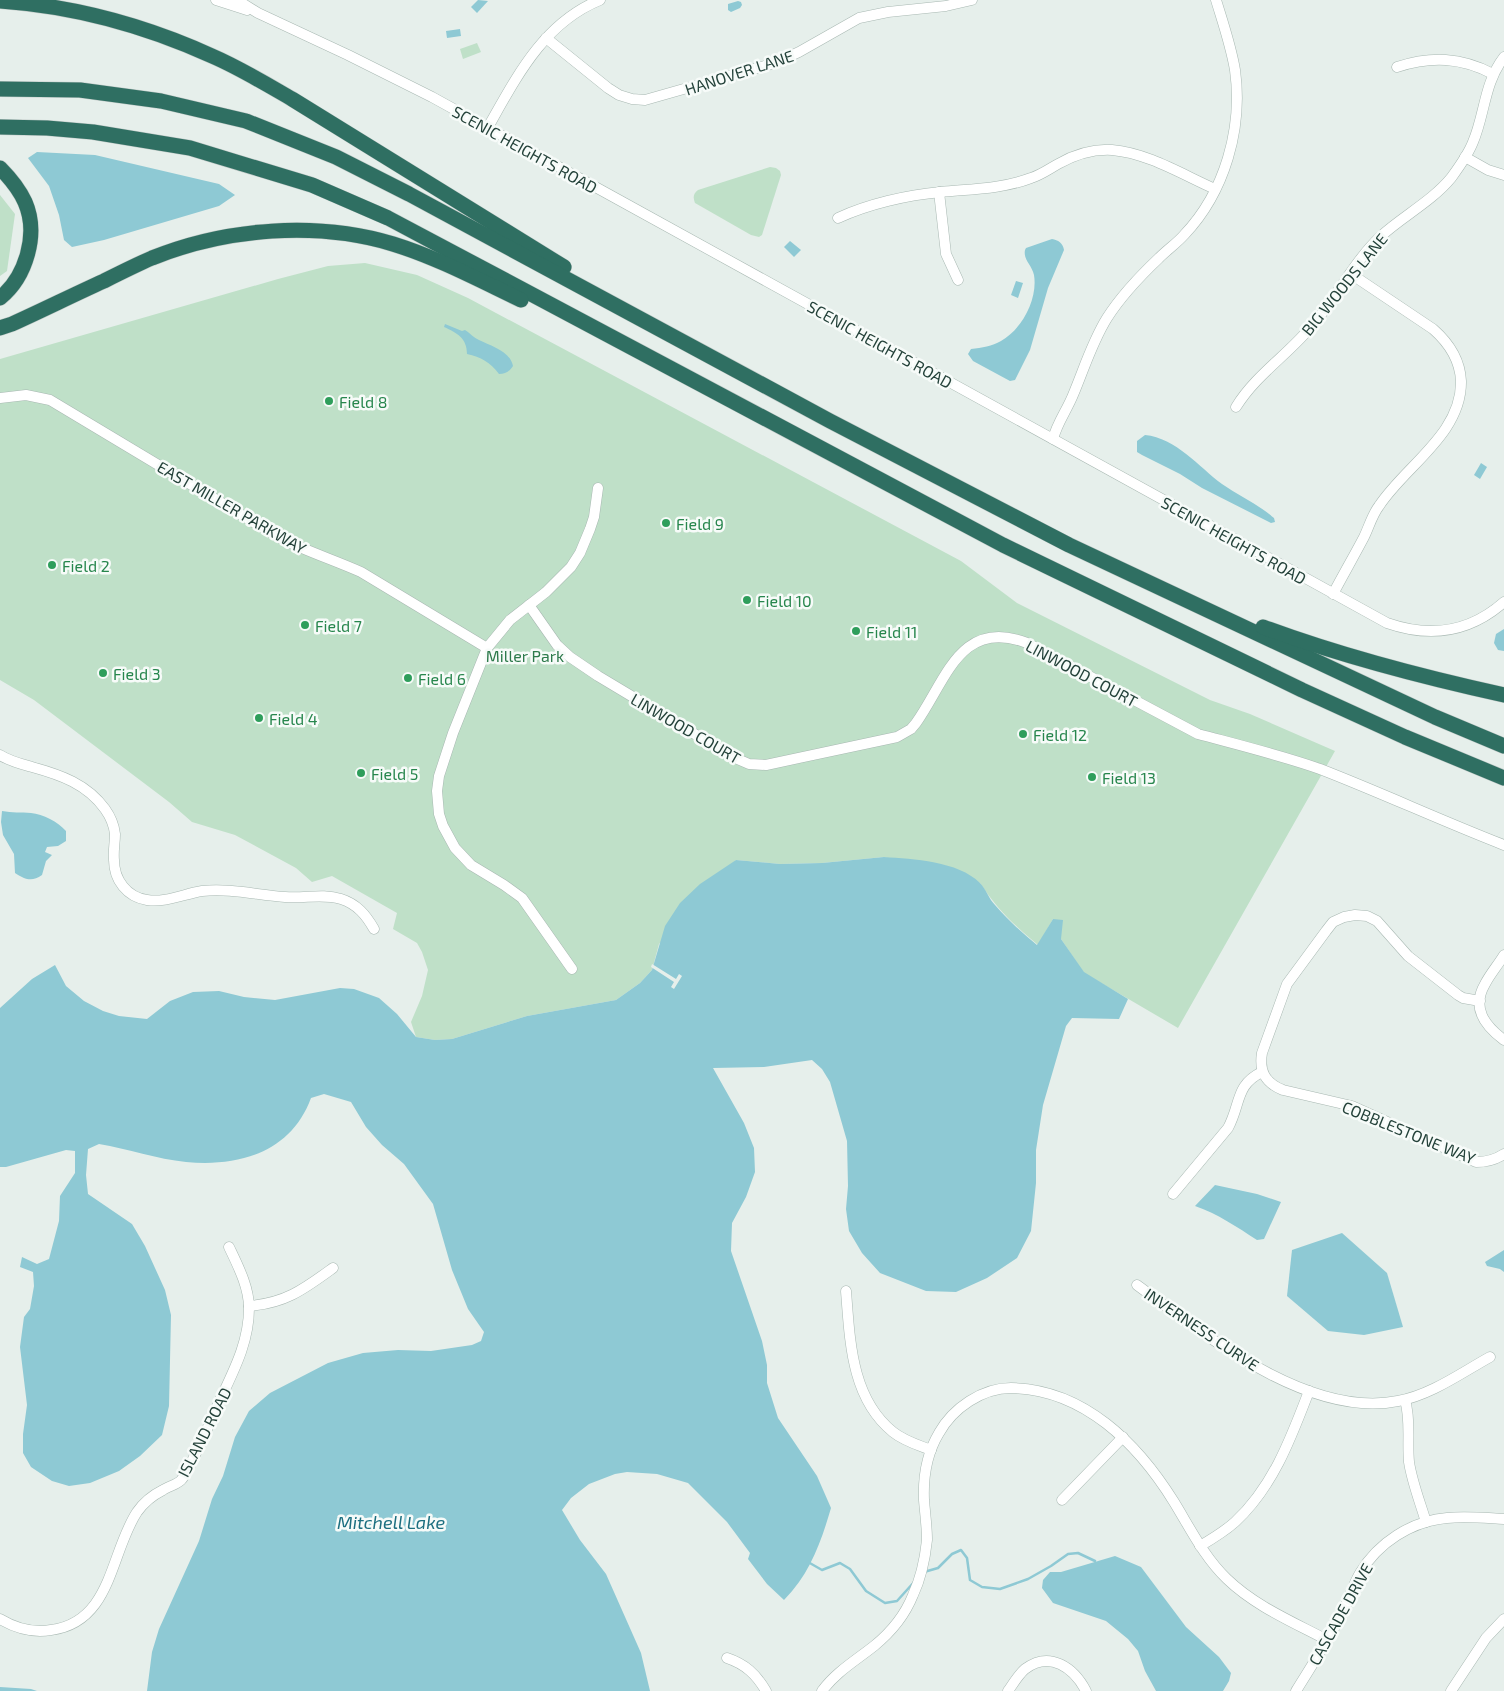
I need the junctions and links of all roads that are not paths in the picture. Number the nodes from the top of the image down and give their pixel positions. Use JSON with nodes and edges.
{"nodes":[{"id":1,"x":216,"y":0,"type":"edge"},
{"id":2,"x":237,"y":0,"type":"edge"},
{"id":3,"x":600,"y":0,"type":"edge"},
{"id":4,"x":972,"y":0,"type":"edge"},
{"id":5,"x":1216,"y":0,"type":"edge"},
{"id":6,"x":0,"y":1,"type":"edge"},
{"id":7,"x":922,"y":4,"type":"edge"},
{"id":8,"x":258,"y":13,"type":"junction"},
{"id":9,"x":546,"y":38,"type":"junction"},
{"id":10,"x":1504,"y":57,"type":"edge"},
{"id":11,"x":1397,"y":66,"type":"dead end"},
{"id":12,"x":1493,"y":74,"type":"junction"},
{"id":13,"x":0,"y":89,"type":"edge"},
{"id":14,"x":0,"y":127,"type":"edge"},
{"id":15,"x":487,"y":129,"type":"junction"},
{"id":16,"x":1465,"y":157,"type":"junction"},
{"id":17,"x":0,"y":168,"type":"edge"},
{"id":18,"x":1504,"y":175,"type":"edge"},
{"id":19,"x":1215,"y":189,"type":"junction"},
{"id":20,"x":938,"y":192,"type":"junction"},
{"id":21,"x":838,"y":218,"type":"dead end"},
{"id":22,"x":1351,"y":274,"type":"junction"},
{"id":23,"x":958,"y":280,"type":"dead end"},
{"id":24,"x":0,"y":298,"type":"edge"},
{"id":25,"x":0,"y":328,"type":"edge"},
{"id":26,"x":714,"y":358,"type":"junction"},
{"id":27,"x":703,"y":386,"type":"junction"},
{"id":28,"x":0,"y":398,"type":"edge"},
{"id":29,"x":1236,"y":406,"type":"dead end"},
{"id":30,"x":1053,"y":439,"type":"junction"},
{"id":31,"x":598,"y":488,"type":"dead end"},
{"id":32,"x":1069,"y":545,"type":"junction"},
{"id":33,"x":1333,"y":594,"type":"junction"},
{"id":34,"x":1504,"y":602,"type":"edge"},
{"id":35,"x":529,"y":605,"type":"junction"},
{"id":36,"x":487,"y":648,"type":"junction"},
{"id":37,"x":1504,"y":695,"type":"edge"},
{"id":38,"x":1405,"y":737,"type":"junction"},
{"id":39,"x":1504,"y":746,"type":"edge"},
{"id":40,"x":0,"y":755,"type":"edge"},
{"id":41,"x":1504,"y":778,"type":"edge"},
{"id":42,"x":1504,"y":787,"type":"edge"},
{"id":43,"x":1504,"y":845,"type":"edge"},
{"id":44,"x":374,"y":929,"type":"dead end"},
{"id":45,"x":1504,"y":955,"type":"edge"},
{"id":46,"x":572,"y":969,"type":"dead end"},
{"id":47,"x":1480,"y":1001,"type":"junction"},
{"id":48,"x":1504,"y":1040,"type":"edge"},
{"id":49,"x":1262,"y":1072,"type":"junction"},
{"id":50,"x":1504,"y":1154,"type":"edge"},
{"id":51,"x":1173,"y":1194,"type":"dead end"},
{"id":52,"x":229,"y":1247,"type":"dead end"},
{"id":53,"x":333,"y":1268,"type":"dead end"},
{"id":54,"x":1137,"y":1285,"type":"dead end"},
{"id":55,"x":846,"y":1291,"type":"dead end"},
{"id":56,"x":249,"y":1306,"type":"junction"},
{"id":57,"x":1490,"y":1357,"type":"dead end"},
{"id":58,"x":1309,"y":1391,"type":"junction"},
{"id":59,"x":1405,"y":1400,"type":"junction"},
{"id":60,"x":1123,"y":1438,"type":"junction"},
{"id":61,"x":931,"y":1450,"type":"junction"},
{"id":62,"x":1062,"y":1500,"type":"dead end"},
{"id":63,"x":1504,"y":1519,"type":"edge"},
{"id":64,"x":1426,"y":1522,"type":"junction"},
{"id":65,"x":1200,"y":1546,"type":"junction"},
{"id":66,"x":1504,"y":1619,"type":"edge"},
{"id":67,"x":0,"y":1620,"type":"edge"},
{"id":68,"x":1327,"y":1640,"type":"junction"},
{"id":69,"x":727,"y":1658,"type":"dead end"},
{"id":70,"x":766,"y":1691,"type":"edge"},
{"id":71,"x":822,"y":1691,"type":"edge"},
{"id":72,"x":1008,"y":1691,"type":"edge"},
{"id":73,"x":1086,"y":1691,"type":"edge"},
{"id":74,"x":1296,"y":1691,"type":"edge"},
{"id":75,"x":1451,"y":1691,"type":"edge"}],
"edges":[{"from":1,"to":8,"type":"street","name":"SCENIC HEIGHTS ROAD"},
{"from":2,"to":8,"type":"street","name":"SCENIC HEIGHTS ROAD"},
{"from":3,"to":9,"type":"street"},
{"from":4,"to":7,"type":"street","name":"HANOVER LANE"},
{"from":5,"to":19,"type":"street"},
{"from":6,"to":26,"type":"highway"},
{"from":7,"to":9,"type":"street","name":"HANOVER LANE"},
{"from":8,"to":15,"type":"street","name":"SCENIC HEIGHTS ROAD"},
{"from":9,"to":15,"type":"street"},
{"from":10,"to":12,"type":"street","name":"BIG WOODS LANE"},
{"from":11,"to":12,"type":"street"},
{"from":12,"to":16,"type":"street","name":"BIG WOODS LANE"},
{"from":13,"to":26,"type":"highway"},
{"from":14,"to":27,"type":"highway"},
{"from":15,"to":30,"type":"street","name":"SCENIC HEIGHTS ROAD"},
{"from":16,"to":18,"type":"street"},
{"from":16,"to":22,"type":"street","name":"BIG WOODS LANE"},
{"from":17,"to":24,"type":"highway"},
{"from":19,"to":20,"type":"street"},
{"from":19,"to":30,"type":"street"},
{"from":20,"to":21,"type":"street"},
{"from":20,"to":23,"type":"street"},
{"from":22,"to":29,"type":"street","name":"BIG WOODS LANE"},
{"from":22,"to":33,"type":"street"},
{"from":25,"to":27,"type":"highway"},
{"from":26,"to":32,"type":"highway"},
{"from":27,"to":38,"type":"highway"},
{"from":28,"to":36,"type":"street","name":"EAST MILLER PARKWAY"},
{"from":30,"to":33,"type":"street","name":"SCENIC HEIGHTS ROAD"},
{"from":31,"to":35,"type":"street"},
{"from":32,"to":37,"type":"highway"},
{"from":32,"to":39,"type":"highway"},
{"from":33,"to":34,"type":"street","name":"SCENIC HEIGHTS ROAD"},
{"from":35,"to":36,"type":"street"},
{"from":35,"to":43,"type":"street","name":"LINWOOD COURT"},
{"from":36,"to":46,"type":"street"},
{"from":38,"to":41,"type":"highway"},
{"from":38,"to":42,"type":"highway"},
{"from":40,"to":44,"type":"street"},
{"from":45,"to":47,"type":"street"},
{"from":47,"to":48,"type":"street"},
{"from":47,"to":49,"type":"street"},
{"from":49,"to":50,"type":"street","name":"COBBLESTONE WAY"},
{"from":49,"to":51,"type":"street"},
{"from":52,"to":56,"type":"street","name":"ISLAND ROAD"},
{"from":53,"to":56,"type":"street"},
{"from":54,"to":58,"type":"street","name":"INVERNESS CURVE"},
{"from":55,"to":61,"type":"street"},
{"from":56,"to":67,"type":"street","name":"ISLAND ROAD"},
{"from":57,"to":59,"type":"street","name":"INVERNESS CURVE"},
{"from":58,"to":59,"type":"street","name":"INVERNESS CURVE"},
{"from":58,"to":65,"type":"street"},
{"from":59,"to":64,"type":"street"},
{"from":60,"to":61,"type":"street"},
{"from":60,"to":62,"type":"street"},
{"from":60,"to":65,"type":"street"},
{"from":61,"to":71,"type":"street"},
{"from":63,"to":64,"type":"street","name":"CASCADE DRIVE"},
{"from":64,"to":68,"type":"street","name":"CASCADE DRIVE"},
{"from":65,"to":68,"type":"street"},
{"from":66,"to":75,"type":"street"},
{"from":68,"to":74,"type":"street","name":"CASCADE DRIVE"},
{"from":69,"to":70,"type":"street"},
{"from":72,"to":73,"type":"street"}]}
